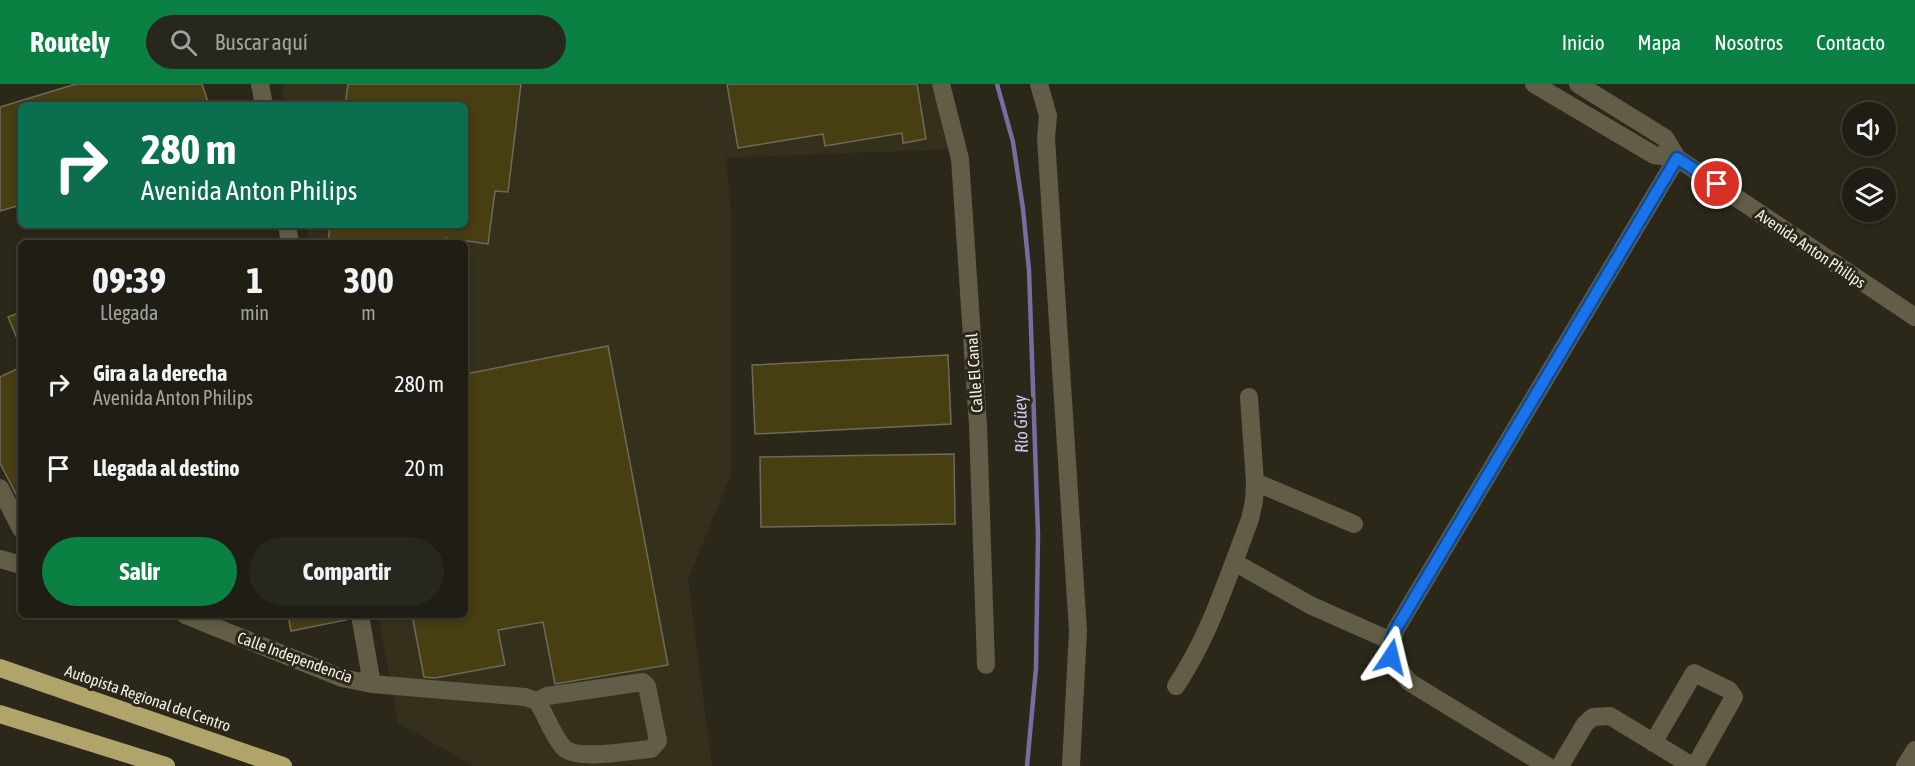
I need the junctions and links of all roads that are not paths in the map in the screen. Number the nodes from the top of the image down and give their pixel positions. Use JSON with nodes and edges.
{"nodes":[{"id":1,"x":260,"y":84,"type":"edge"},
{"id":2,"x":941,"y":84,"type":"edge"},
{"id":3,"x":1039,"y":84,"type":"edge"},
{"id":4,"x":1534,"y":84,"type":"edge"},
{"id":5,"x":1578,"y":84,"type":"edge"},
{"id":6,"x":1597,"y":89,"type":"edge"},
{"id":7,"x":263,"y":102,"type":"edge"},
{"id":8,"x":1677,"y":158,"type":"junction"},
{"id":9,"x":1915,"y":317,"type":"edge"},
{"id":10,"x":1249,"y":397,"type":"dead end"},
{"id":11,"x":1255,"y":482,"type":"junction"},
{"id":12,"x":0,"y":488,"type":"edge"},
{"id":13,"x":18,"y":523,"type":"edge"},
{"id":14,"x":1354,"y":524,"type":"dead end"},
{"id":15,"x":0,"y":559,"type":"edge"},
{"id":16,"x":1234,"y":562,"type":"junction"},
{"id":17,"x":18,"y":564,"type":"edge"},
{"id":18,"x":192,"y":618,"type":"edge"},
{"id":19,"x":361,"y":618,"type":"edge"},
{"id":20,"x":1391,"y":649,"type":"junction"},
{"id":21,"x":986,"y":665,"type":"dead end"},
{"id":22,"x":0,"y":668,"type":"edge"},
{"id":23,"x":372,"y":684,"type":"junction"},
{"id":24,"x":1176,"y":686,"type":"dead end"},
{"id":25,"x":537,"y":701,"type":"junction"},
{"id":26,"x":0,"y":714,"type":"edge"},
{"id":27,"x":1653,"y":742,"type":"junction"},
{"id":28,"x":1915,"y":750,"type":"edge"},
{"id":29,"x":166,"y":766,"type":"edge"},
{"id":30,"x":283,"y":766,"type":"edge"},
{"id":31,"x":1071,"y":766,"type":"edge"},
{"id":32,"x":1547,"y":766,"type":"edge"},
{"id":33,"x":1560,"y":766,"type":"edge"},
{"id":34,"x":1693,"y":766,"type":"edge"},
{"id":35,"x":1905,"y":766,"type":"edge"}],
"edges":[{"from":1,"to":7,"type":"street"},
{"from":2,"to":21,"type":"street","name":"Calle El Canal"},
{"from":3,"to":31,"type":"street"},
{"from":4,"to":8,"type":"street","name":"Avenida Anton Philips"},
{"from":5,"to":6,"type":"street","name":"Avenida Anton Philips"},
{"from":6,"to":8,"type":"street","name":"Avenida Anton Philips"},
{"from":8,"to":9,"type":"street","name":"Avenida Anton Philips"},
{"from":8,"to":20,"type":"street"},
{"from":10,"to":11,"type":"street"},
{"from":11,"to":14,"type":"street"},
{"from":11,"to":16,"type":"street"},
{"from":12,"to":13,"type":"street"},
{"from":15,"to":17,"type":"street"},
{"from":16,"to":20,"type":"street"},
{"from":16,"to":24,"type":"street"},
{"from":18,"to":23,"type":"street","name":"Calle Independencia"},
{"from":19,"to":23,"type":"street"},
{"from":20,"to":32,"type":"street"},
{"from":22,"to":30,"type":"highway","name":"Autopista Regional del Centro"},
{"from":23,"to":25,"type":"street","name":"Calle Independencia"},
{"from":25,"to":25,"type":"street"},
{"from":26,"to":29,"type":"highway"},
{"from":27,"to":33,"type":"street"},
{"from":27,"to":34,"type":"street"},
{"from":27,"to":34,"type":"street"},
{"from":28,"to":35,"type":"street"}]}
